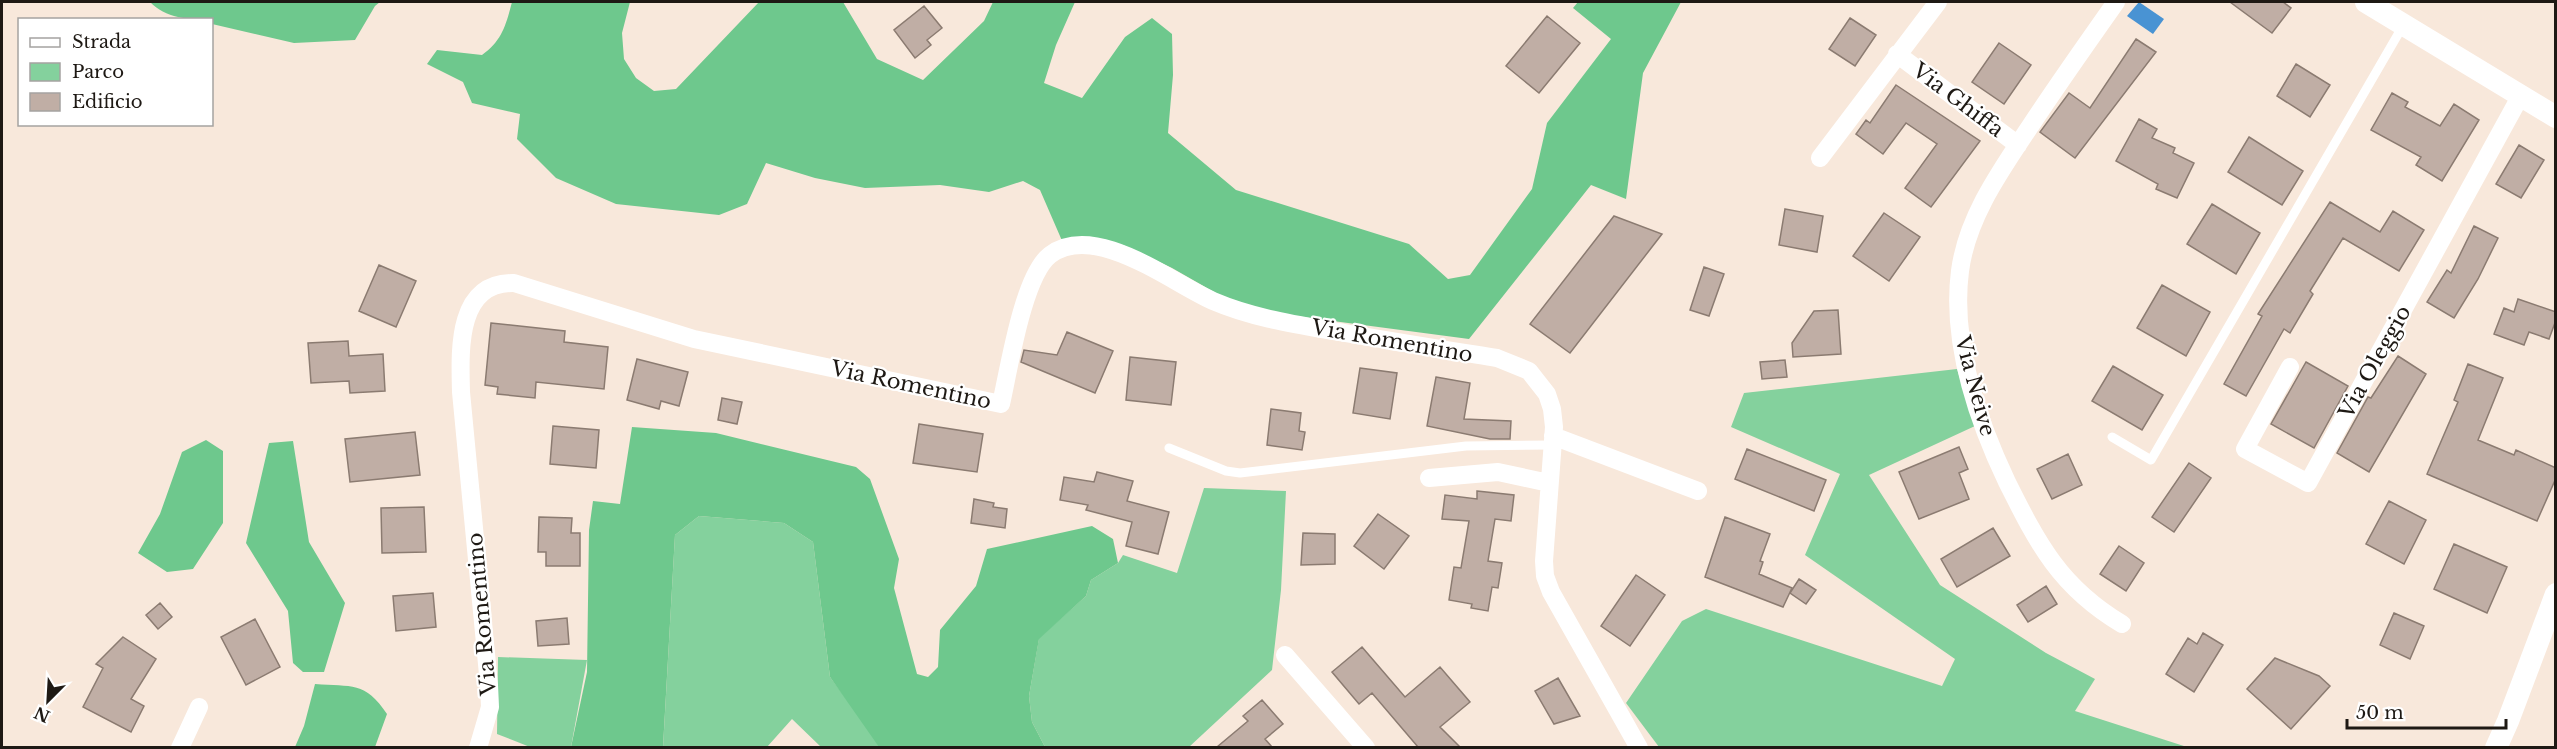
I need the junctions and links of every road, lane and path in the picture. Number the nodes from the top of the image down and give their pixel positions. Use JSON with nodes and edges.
{"nodes":[{"id":1,"x":1938,"y":2,"type":"edge"},
{"id":2,"x":2116,"y":2,"type":"edge"},
{"id":3,"x":2366,"y":2,"type":"edge"},
{"id":4,"x":2404,"y":24,"type":"junction"},
{"id":5,"x":1898,"y":54,"type":"junction"},
{"id":6,"x":2521,"y":95,"type":"junction"},
{"id":7,"x":2556,"y":117,"type":"edge"},
{"id":8,"x":2018,"y":145,"type":"junction"},
{"id":9,"x":1820,"y":158,"type":"dead end"},
{"id":10,"x":2290,"y":367,"type":"dead end"},
{"id":11,"x":2112,"y":437,"type":"dead end"},
{"id":12,"x":1553,"y":441,"type":"junction"},
{"id":13,"x":1169,"y":448,"type":"dead end"},
{"id":14,"x":1430,"y":478,"type":"dead end"},
{"id":15,"x":1549,"y":483,"type":"junction"},
{"id":16,"x":1698,"y":491,"type":"dead end"},
{"id":17,"x":2556,"y":594,"type":"edge"},
{"id":18,"x":2122,"y":624,"type":"dead end"},
{"id":19,"x":1285,"y":655,"type":"dead end"},
{"id":20,"x":199,"y":707,"type":"dead end"},
{"id":21,"x":180,"y":747,"type":"edge"},
{"id":22,"x":478,"y":747,"type":"edge"},
{"id":23,"x":1366,"y":747,"type":"edge"},
{"id":24,"x":1639,"y":747,"type":"edge"},
{"id":25,"x":2496,"y":747,"type":"edge"}],
"edges":[{"from":1,"to":5,"type":"street"},
{"from":2,"to":8,"type":"street","name":"Via Neive"},
{"from":3,"to":4,"type":"street"},
{"from":4,"to":6,"type":"street"},
{"from":4,"to":11,"type":"lane"},
{"from":5,"to":8,"type":"street","name":"Via Ghiffa"},
{"from":5,"to":9,"type":"street"},
{"from":6,"to":7,"type":"street"},
{"from":6,"to":10,"type":"street","name":"Via Oleggio"},
{"from":8,"to":18,"type":"street","name":"Via Neive"},
{"from":12,"to":13,"type":"lane"},
{"from":12,"to":15,"type":"street","name":"Via Romentino"},
{"from":12,"to":16,"type":"street"},
{"from":12,"to":22,"type":"street","name":"Via Romentino"},
{"from":14,"to":15,"type":"street"},
{"from":15,"to":24,"type":"street","name":"Via Romentino"},
{"from":17,"to":25,"type":"street"},
{"from":19,"to":23,"type":"street"},
{"from":20,"to":21,"type":"street"}]}
